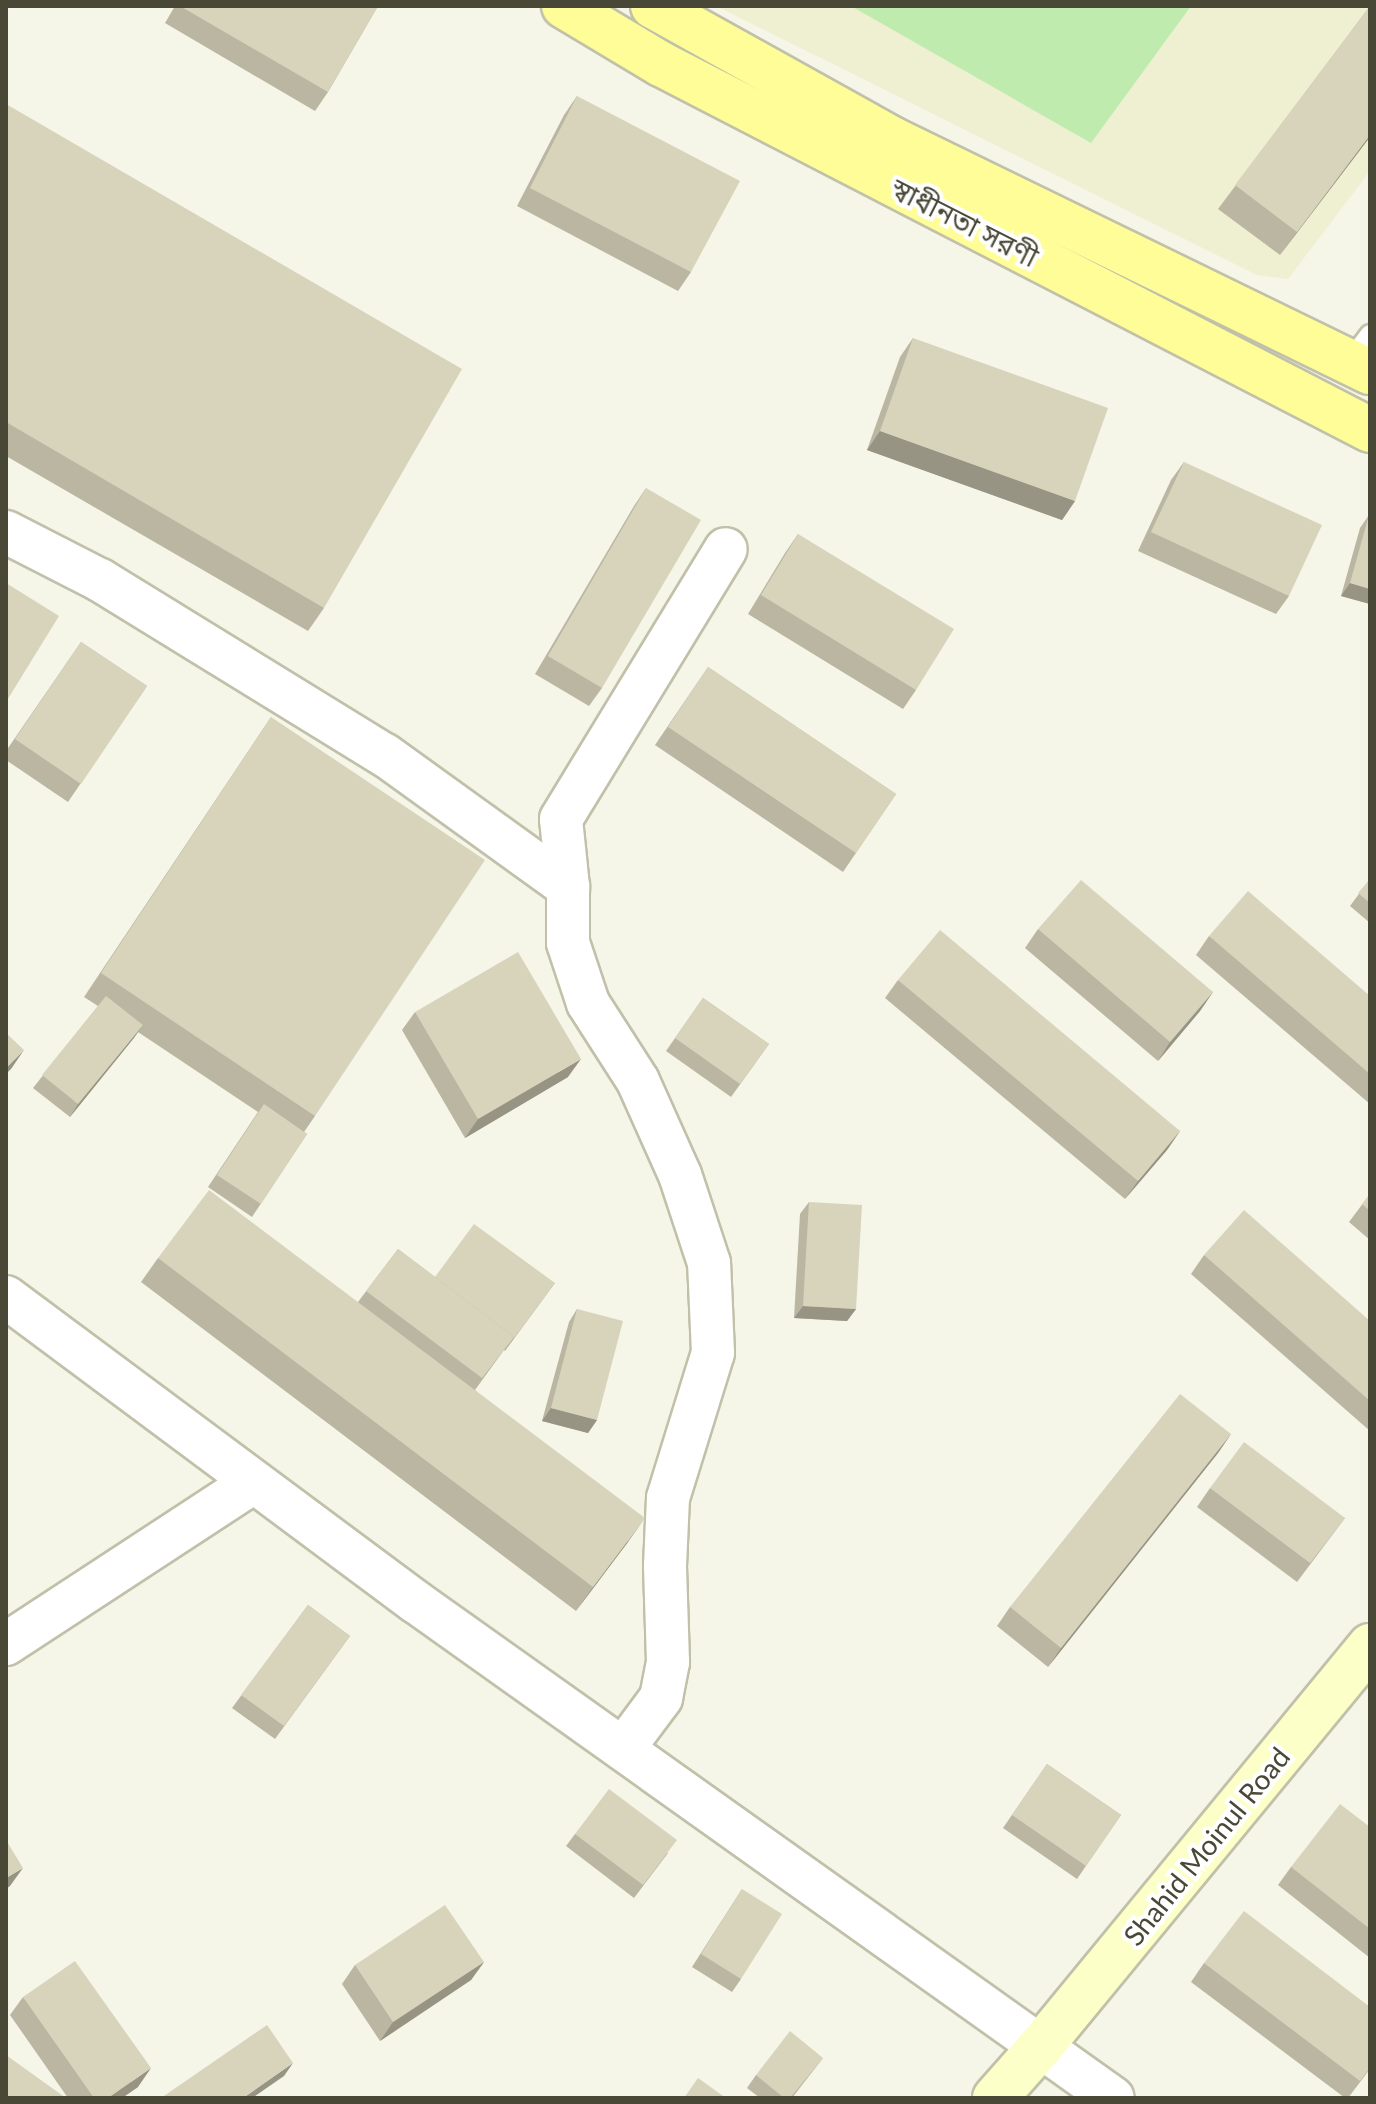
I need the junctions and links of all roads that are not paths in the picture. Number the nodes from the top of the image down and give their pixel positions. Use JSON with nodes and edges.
{"nodes":[{"id":1,"x":564,"y":6,"type":"edge"},
{"id":2,"x":653,"y":6,"type":"edge"},
{"id":3,"x":1363,"y":357,"type":"edge"},
{"id":4,"x":1370,"y":430,"type":"edge"},
{"id":5,"x":6,"y":532,"type":"edge"},
{"id":6,"x":726,"y":549,"type":"dead end"},
{"id":7,"x":568,"y":887,"type":"junction"},
{"id":8,"x":6,"y":1297,"type":"edge"},
{"id":9,"x":254,"y":1482,"type":"junction"},
{"id":10,"x":6,"y":1644,"type":"edge"},
{"id":11,"x":1370,"y":1646,"type":"edge"},
{"id":12,"x":623,"y":1749,"type":"junction"},
{"id":13,"x":1041,"y":2046,"type":"junction"},
{"id":14,"x":995,"y":2098,"type":"edge"},
{"id":15,"x":1113,"y":2098,"type":"edge"}],
"edges":[{"from":1,"to":4,"type":"main road","name":"স্বাধীনতা সরণী"},
{"from":2,"to":3,"type":"main road","name":"স্বাধীনতা সরণী"},
{"from":5,"to":7,"type":"street"},
{"from":6,"to":7,"type":"street"},
{"from":7,"to":12,"type":"street"},
{"from":8,"to":9,"type":"street"},
{"from":9,"to":10,"type":"street"},
{"from":9,"to":12,"type":"street"},
{"from":11,"to":13,"type":"street","name":"Shahid Moinul Road"},
{"from":12,"to":13,"type":"street"},
{"from":13,"to":14,"type":"street","name":"Shahid Moinul Road"},
{"from":13,"to":15,"type":"street"}]}
